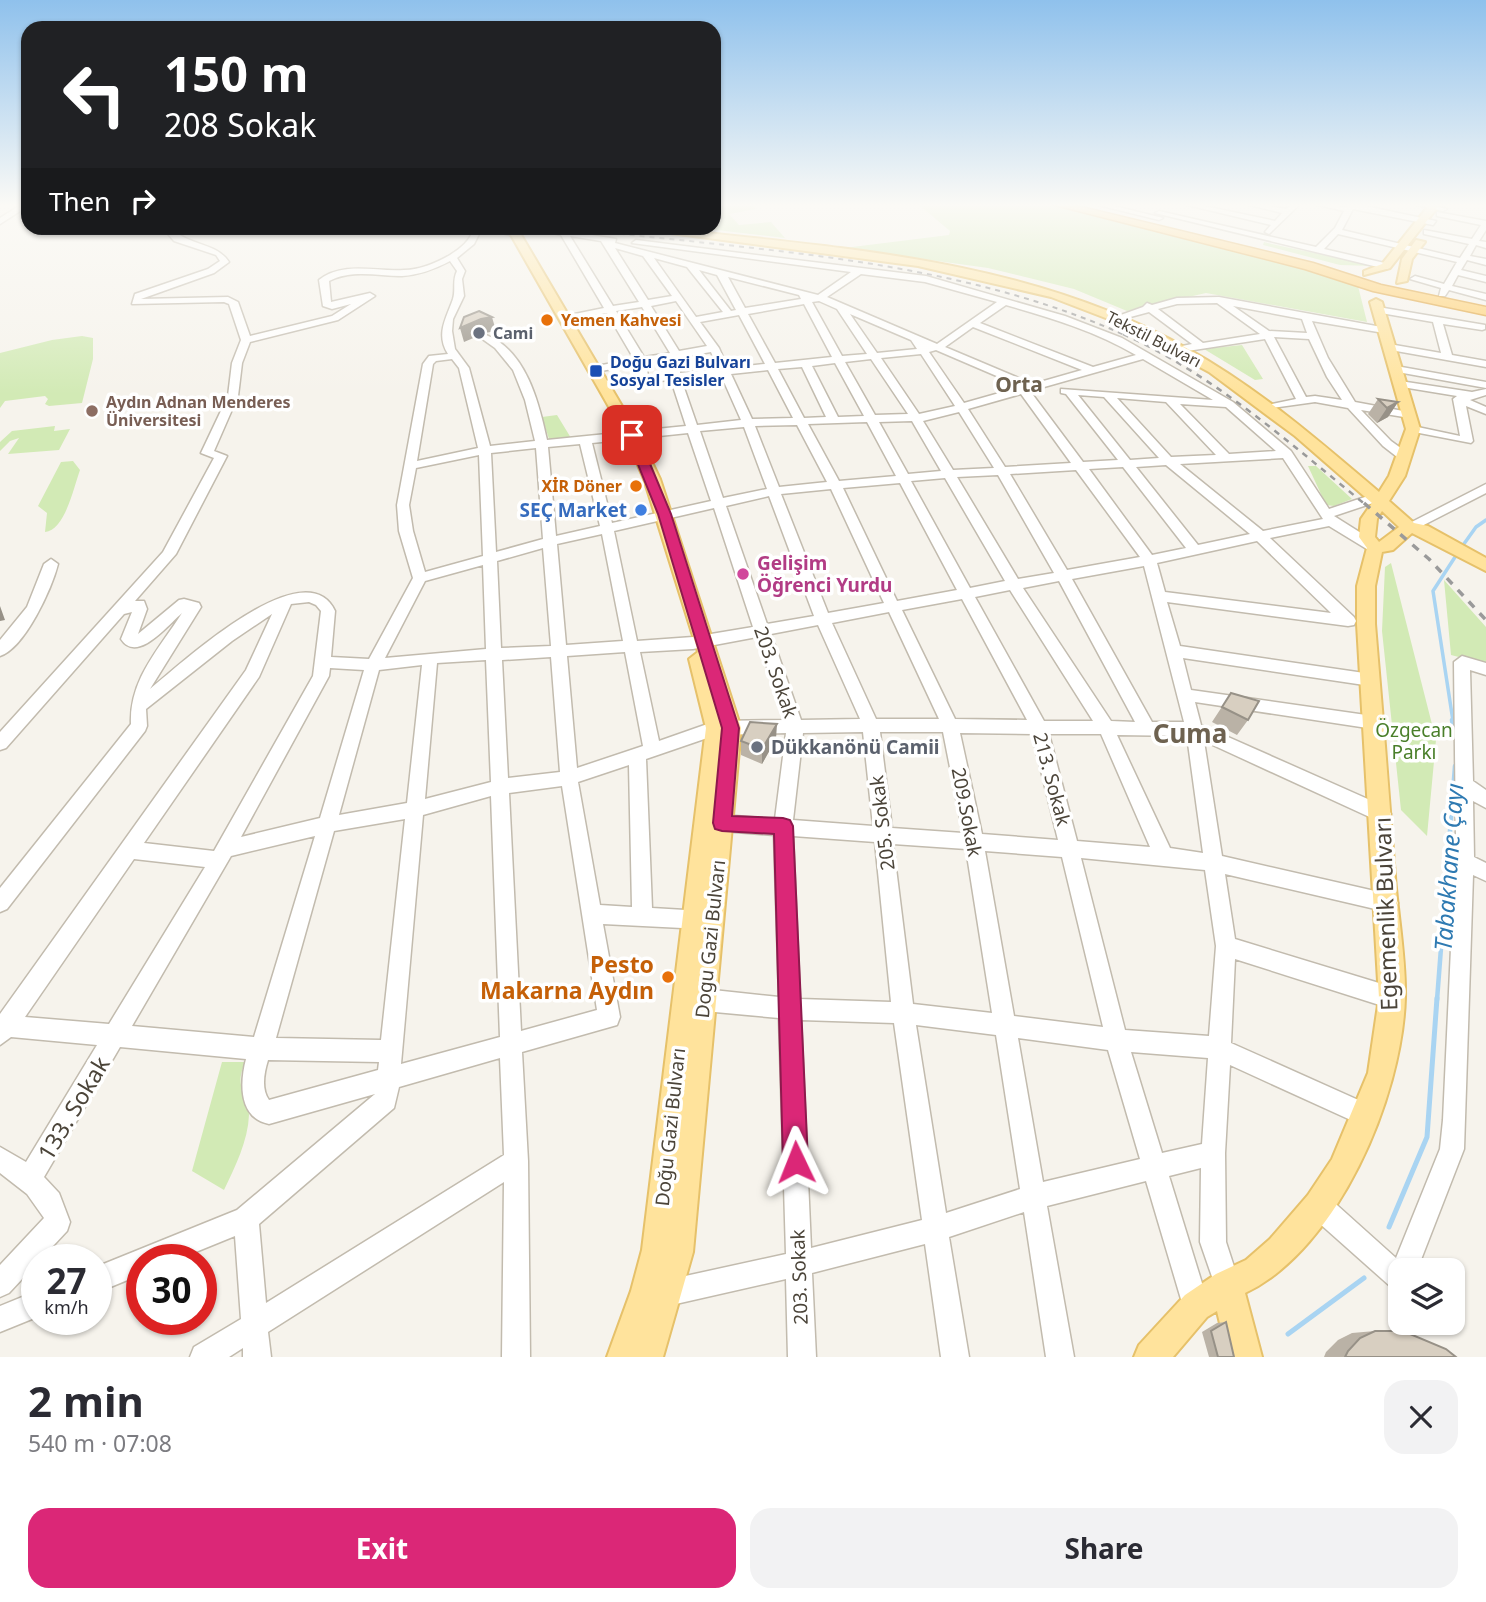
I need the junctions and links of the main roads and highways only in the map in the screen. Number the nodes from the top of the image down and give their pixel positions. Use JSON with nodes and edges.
{"nodes":[{"id":1,"x":529,"y":267,"type":"edge"},
{"id":2,"x":941,"y":267,"type":"edge"},
{"id":3,"x":965,"y":267,"type":"edge"},
{"id":4,"x":1315,"y":267,"type":"edge"},
{"id":5,"x":1333,"y":267,"type":"edge"},
{"id":6,"x":1384,"y":267,"type":"edge"},
{"id":7,"x":1406,"y":267,"type":"edge"},
{"id":8,"x":1366,"y":278,"type":"junction"},
{"id":9,"x":1403,"y":283,"type":"junction"},
{"id":10,"x":1377,"y":306,"type":"junction"},
{"id":11,"x":1481,"y":308,"type":"edge"},
{"id":12,"x":1191,"y":348,"type":"junction"},
{"id":13,"x":1380,"y":498,"type":"junction"},
{"id":14,"x":1419,"y":528,"type":"junction"},
{"id":15,"x":1375,"y":548,"type":"junction"},
{"id":16,"x":1480,"y":562,"type":"edge"},
{"id":17,"x":724,"y":728,"type":"junction"},
{"id":18,"x":702,"y":920,"type":"junction"},
{"id":19,"x":1227,"y":1285,"type":"junction"},
{"id":20,"x":624,"y":1357,"type":"edge"},
{"id":21,"x":646,"y":1357,"type":"edge"},
{"id":22,"x":1151,"y":1357,"type":"edge"},
{"id":23,"x":1245,"y":1357,"type":"edge"}],
"edges":[{"from":1,"to":17,"type":"main road","name":"Doğu Gazi Bulvarı"},
{"from":2,"to":12,"type":"main road","name":"Tekstil Bulvarı"},
{"from":3,"to":12,"type":"main road","name":"Tekstil Bulvarı"},
{"from":4,"to":8,"type":"highway"},
{"from":5,"to":8,"type":"highway"},
{"from":6,"to":8,"type":"main road"},
{"from":7,"to":9,"type":"main road"},
{"from":8,"to":9,"type":"highway"},
{"from":8,"to":10,"type":"highway"},
{"from":9,"to":10,"type":"highway"},
{"from":9,"to":11,"type":"highway"},
{"from":9,"to":11,"type":"highway"},
{"from":10,"to":13,"type":"main road"},
{"from":12,"to":13,"type":"main road","name":"Tekstil Bulvarı"},
{"from":12,"to":13,"type":"main road","name":"Tekstil Bulvarı"},
{"from":13,"to":14,"type":"main road"},
{"from":13,"to":15,"type":"main road"},
{"from":14,"to":15,"type":"main road"},
{"from":14,"to":16,"type":"main road"},
{"from":15,"to":19,"type":"main road","name":"Egemenlik Bulvarı"},
{"from":17,"to":18,"type":"main road","name":"Doğu Gazi Bulvarı"},
{"from":17,"to":18,"type":"main road","name":"Dogu Gazi Bulvarı"},
{"from":18,"to":20,"type":"main road","name":"Doğu Gazi Bulvarı"},
{"from":18,"to":21,"type":"main road","name":"Dogu Gazi Bulvarı"},
{"from":19,"to":22,"type":"main road","name":"Egemenlik Bulvarı"},
{"from":19,"to":23,"type":"main road"}]}
